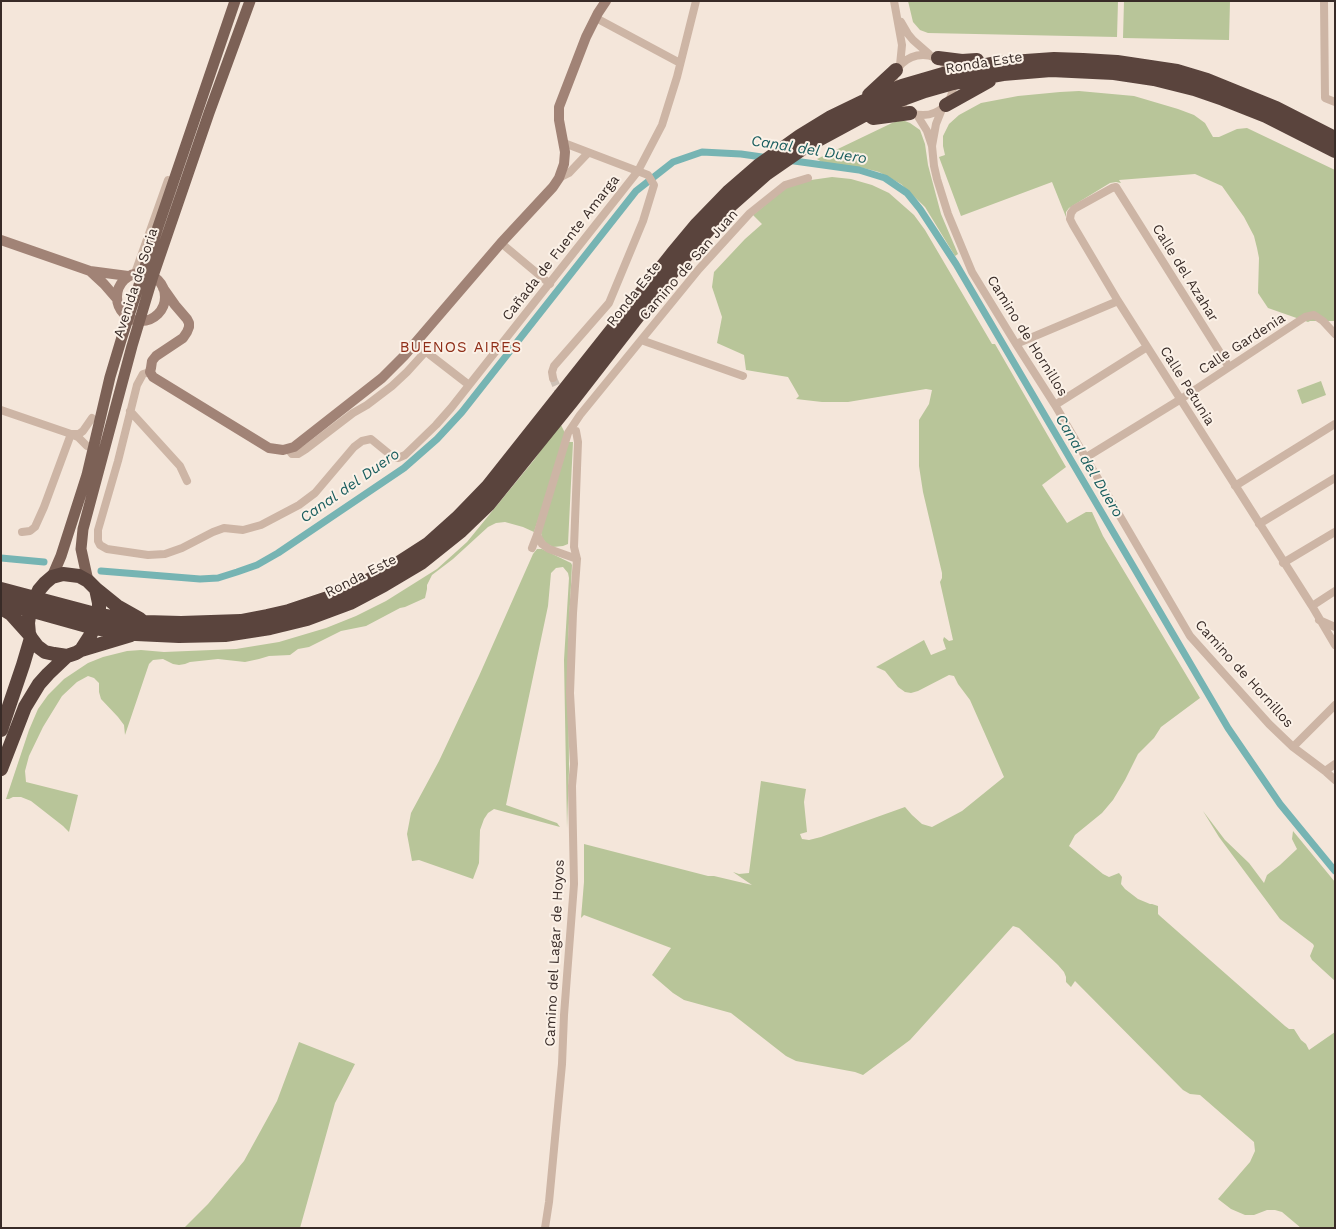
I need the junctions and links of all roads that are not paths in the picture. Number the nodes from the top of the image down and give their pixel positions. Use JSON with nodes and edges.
{"nodes":[{"id":1,"x":231,"y":1,"type":"edge"},
{"id":2,"x":236,"y":1,"type":"edge"},
{"id":3,"x":250,"y":1,"type":"edge"},
{"id":4,"x":606,"y":1,"type":"edge"},
{"id":5,"x":696,"y":1,"type":"edge"},
{"id":6,"x":894,"y":1,"type":"edge"},
{"id":7,"x":1324,"y":1,"type":"edge"},
{"id":8,"x":896,"y":12,"type":"junction"},
{"id":9,"x":596,"y":18,"type":"junction"},
{"id":10,"x":933,"y":56,"type":"junction"},
{"id":11,"x":680,"y":63,"type":"junction"},
{"id":12,"x":898,"y":67,"type":"junction"},
{"id":13,"x":1000,"y":68,"type":"junction"},
{"id":14,"x":952,"y":78,"type":"junction"},
{"id":15,"x":895,"y":95,"type":"junction"},
{"id":16,"x":1335,"y":102,"type":"edge"},
{"id":17,"x":944,"y":107,"type":"junction"},
{"id":18,"x":864,"y":108,"type":"junction"},
{"id":19,"x":914,"y":114,"type":"junction"},
{"id":20,"x":1335,"y":138,"type":"edge"},
{"id":21,"x":564,"y":143,"type":"junction"},
{"id":22,"x":932,"y":146,"type":"junction"},
{"id":23,"x":1335,"y":152,"type":"edge"},
{"id":24,"x":588,"y":153,"type":"junction"},
{"id":25,"x":762,"y":170,"type":"junction"},
{"id":26,"x":638,"y":171,"type":"junction"},
{"id":27,"x":559,"y":178,"type":"junction"},
{"id":28,"x":808,"y":178,"type":"dead end"},
{"id":29,"x":1119,"y":191,"type":"joint"},
{"id":30,"x":1,"y":240,"type":"edge"},
{"id":31,"x":501,"y":243,"type":"junction"},
{"id":32,"x":90,"y":271,"type":"junction"},
{"id":33,"x":140,"y":275,"type":"junction"},
{"id":34,"x":550,"y":284,"type":"junction"},
{"id":35,"x":163,"y":288,"type":"junction"},
{"id":36,"x":117,"y":299,"type":"junction"},
{"id":37,"x":1118,"y":301,"type":"junction"},
{"id":38,"x":157,"y":314,"type":"junction"},
{"id":39,"x":183,"y":314,"type":"junction"},
{"id":40,"x":134,"y":319,"type":"junction"},
{"id":41,"x":1335,"y":334,"type":"edge"},
{"id":42,"x":641,"y":340,"type":"junction"},
{"id":43,"x":416,"y":344,"type":"junction"},
{"id":44,"x":1016,"y":344,"type":"junction"},
{"id":45,"x":1147,"y":347,"type":"junction"},
{"id":46,"x":426,"y":351,"type":"junction"},
{"id":47,"x":1229,"y":367,"type":"junction"},
{"id":48,"x":150,"y":372,"type":"junction"},
{"id":49,"x":743,"y":376,"type":"dead end"},
{"id":50,"x":553,"y":378,"type":"dead end"},
{"id":51,"x":469,"y":385,"type":"junction"},
{"id":52,"x":1181,"y":399,"type":"junction"},
{"id":53,"x":1055,"y":405,"type":"junction"},
{"id":54,"x":1,"y":410,"type":"edge"},
{"id":55,"x":130,"y":411,"type":"junction"},
{"id":56,"x":92,"y":418,"type":"dead end"},
{"id":57,"x":1335,"y":424,"type":"edge"},
{"id":58,"x":576,"y":431,"type":"dead end"},
{"id":59,"x":71,"y":434,"type":"junction"},
{"id":60,"x":87,"y":446,"type":"dead end"},
{"id":61,"x":288,"y":449,"type":"junction"},
{"id":62,"x":1085,"y":458,"type":"junction"},
{"id":63,"x":1335,"y":478,"type":"edge"},
{"id":64,"x":187,"y":481,"type":"dead end"},
{"id":65,"x":1235,"y":486,"type":"junction"},
{"id":66,"x":1259,"y":524,"type":"junction"},
{"id":67,"x":22,"y":532,"type":"dead end"},
{"id":68,"x":1335,"y":532,"type":"edge"},
{"id":69,"x":537,"y":535,"type":"junction"},
{"id":70,"x":532,"y":548,"type":"dead end"},
{"id":71,"x":577,"y":559,"type":"junction"},
{"id":72,"x":1284,"y":563,"type":"junction"},
{"id":73,"x":49,"y":580,"type":"junction"},
{"id":74,"x":92,"y":585,"type":"junction"},
{"id":75,"x":1,"y":588,"type":"edge"},
{"id":76,"x":1335,"y":591,"type":"edge"},
{"id":77,"x":1,"y":602,"type":"edge"},
{"id":78,"x":32,"y":604,"type":"junction"},
{"id":79,"x":1312,"y":606,"type":"junction"},
{"id":80,"x":1,"y":608,"type":"edge"},
{"id":81,"x":1319,"y":620,"type":"junction"},
{"id":82,"x":97,"y":622,"type":"junction"},
{"id":83,"x":145,"y":622,"type":"junction"},
{"id":84,"x":1335,"y":627,"type":"edge"},
{"id":85,"x":136,"y":634,"type":"junction"},
{"id":86,"x":30,"y":636,"type":"junction"},
{"id":87,"x":1335,"y":646,"type":"edge"},
{"id":88,"x":81,"y":650,"type":"junction"},
{"id":89,"x":67,"y":656,"type":"junction"},
{"id":90,"x":1335,"y":705,"type":"edge"},
{"id":91,"x":1,"y":730,"type":"edge"},
{"id":92,"x":1293,"y":747,"type":"junction"},
{"id":93,"x":1335,"y":764,"type":"edge"},
{"id":94,"x":1,"y":769,"type":"edge"},
{"id":95,"x":1325,"y":771,"type":"junction"},
{"id":96,"x":1335,"y":780,"type":"edge"},
{"id":97,"x":545,"y":1228,"type":"edge"}],
"edges":[{"from":1,"to":33,"type":"street","name":"Avenida de Soria"},
{"from":2,"to":33,"type":"main road","name":"Avenida de Soria"},
{"from":3,"to":33,"type":"main road","name":"Avenida de Soria"},
{"from":4,"to":9,"type":"street"},
{"from":5,"to":11,"type":"street","name":"Cañada de Fuente Amarga"},
{"from":6,"to":8,"type":"street"},
{"from":7,"to":16,"type":"street"},
{"from":8,"to":10,"type":"street"},
{"from":8,"to":12,"type":"street"},
{"from":9,"to":11,"type":"street"},
{"from":9,"to":21,"type":"street"},
{"from":10,"to":12,"type":"street"},
{"from":10,"to":13,"type":"highway"},
{"from":10,"to":14,"type":"street"},
{"from":11,"to":26,"type":"street","name":"Cañada de Fuente Amarga"},
{"from":12,"to":15,"type":"street"},
{"from":12,"to":18,"type":"highway"},
{"from":13,"to":14,"type":"highway","name":"Ronda Este"},
{"from":13,"to":17,"type":"highway"},
{"from":13,"to":20,"type":"highway","name":"Ronda Este"},
{"from":13,"to":23,"type":"highway","name":"Ronda Este"},
{"from":14,"to":15,"type":"highway","name":"Ronda Este"},
{"from":14,"to":17,"type":"street","name":"Camino de Hornillos"},
{"from":15,"to":18,"type":"highway","name":"Ronda Este"},
{"from":15,"to":19,"type":"street","name":"Camino de Hornillos"},
{"from":17,"to":19,"type":"street"},
{"from":17,"to":22,"type":"street","name":"Camino de Hornillos"},
{"from":18,"to":19,"type":"highway"},
{"from":18,"to":25,"type":"highway","name":"Ronda Este"},
{"from":19,"to":22,"type":"street","name":"Camino de Hornillos"},
{"from":21,"to":24,"type":"street"},
{"from":21,"to":27,"type":"street"},
{"from":22,"to":44,"type":"street","name":"Camino de Hornillos"},
{"from":24,"to":26,"type":"street"},
{"from":24,"to":27,"type":"street"},
{"from":25,"to":83,"type":"highway","name":"Ronda Este"},
{"from":25,"to":85,"type":"highway","name":"Ronda Este"},
{"from":26,"to":34,"type":"street","name":"Cañada de Fuente Amarga"},
{"from":26,"to":50,"type":"street"},
{"from":27,"to":31,"type":"street"},
{"from":28,"to":42,"type":"street","name":"Camino de San Juan"},
{"from":29,"to":37,"type":"street","name":"Calle Petunia"},
{"from":29,"to":47,"type":"street","name":"Calle del Azahar"},
{"from":30,"to":32,"type":"street"},
{"from":31,"to":34,"type":"street"},
{"from":31,"to":43,"type":"street"},
{"from":32,"to":33,"type":"street"},
{"from":32,"to":36,"type":"street"},
{"from":33,"to":35,"type":"street"},
{"from":33,"to":36,"type":"street"},
{"from":33,"to":40,"type":"main road","name":"Avenida de Soria"},
{"from":34,"to":51,"type":"street","name":"Cañada de Fuente Amarga"},
{"from":35,"to":38,"type":"street"},
{"from":35,"to":39,"type":"street"},
{"from":36,"to":40,"type":"street"},
{"from":37,"to":44,"type":"street"},
{"from":37,"to":45,"type":"street","name":"Calle Petunia"},
{"from":38,"to":39,"type":"street"},
{"from":38,"to":40,"type":"street"},
{"from":39,"to":48,"type":"street"},
{"from":40,"to":73,"type":"main road","name":"Avenida de Soria"},
{"from":40,"to":74,"type":"main road","name":"Avenida de Soria"},
{"from":41,"to":47,"type":"street","name":"Calle Gardenia"},
{"from":42,"to":49,"type":"street","name":"Camino de San Juan"},
{"from":42,"to":69,"type":"street","name":"Camino de San Juan"},
{"from":43,"to":46,"type":"street"},
{"from":43,"to":61,"type":"street"},
{"from":44,"to":53,"type":"street","name":"Camino de Hornillos"},
{"from":45,"to":52,"type":"street","name":"Calle Petunia"},
{"from":45,"to":53,"type":"street"},
{"from":46,"to":51,"type":"street"},
{"from":46,"to":61,"type":"street"},
{"from":47,"to":52,"type":"street","name":"Calle Gardenia"},
{"from":48,"to":55,"type":"street","name":"Cañada de Fuente Amarga"},
{"from":48,"to":61,"type":"street"},
{"from":51,"to":55,"type":"street","name":"Cañada de Fuente Amarga"},
{"from":52,"to":62,"type":"street","name":"Calle Gardenia"},
{"from":52,"to":65,"type":"street","name":"Calle Petunia"},
{"from":53,"to":62,"type":"street","name":"Camino de Hornillos"},
{"from":54,"to":59,"type":"street"},
{"from":55,"to":64,"type":"street"},
{"from":56,"to":59,"type":"street"},
{"from":57,"to":65,"type":"street"},
{"from":58,"to":71,"type":"street","name":"Camino del Lagar de Hoyos"},
{"from":59,"to":60,"type":"street"},
{"from":59,"to":67,"type":"street"},
{"from":62,"to":92,"type":"street","name":"Camino de Hornillos"},
{"from":63,"to":66,"type":"street"},
{"from":65,"to":66,"type":"street","name":"Calle Petunia"},
{"from":66,"to":72,"type":"street","name":"Calle Petunia"},
{"from":68,"to":72,"type":"street"},
{"from":69,"to":70,"type":"street","name":"Camino de San Juan"},
{"from":69,"to":71,"type":"street"},
{"from":71,"to":97,"type":"street","name":"Camino del Lagar de Hoyos"},
{"from":72,"to":79,"type":"street","name":"Calle Petunia"},
{"from":73,"to":74,"type":"highway"},
{"from":73,"to":75,"type":"highway"},
{"from":73,"to":78,"type":"highway"},
{"from":74,"to":82,"type":"highway"},
{"from":74,"to":83,"type":"highway"},
{"from":75,"to":78,"type":"highway","name":"Ronda Este"},
{"from":76,"to":79,"type":"street"},
{"from":77,"to":78,"type":"highway","name":"Ronda Este"},
{"from":78,"to":82,"type":"highway","name":"Ronda Este"},
{"from":78,"to":86,"type":"highway"},
{"from":79,"to":81,"type":"street","name":"Calle Petunia"},
{"from":80,"to":86,"type":"highway"},
{"from":81,"to":84,"type":"street"},
{"from":81,"to":87,"type":"street","name":"Calle Petunia"},
{"from":82,"to":83,"type":"highway","name":"Ronda Este"},
{"from":82,"to":85,"type":"highway","name":"Ronda Este"},
{"from":82,"to":88,"type":"highway"},
{"from":85,"to":88,"type":"highway"},
{"from":86,"to":89,"type":"highway"},
{"from":86,"to":91,"type":"highway"},
{"from":88,"to":89,"type":"highway"},
{"from":89,"to":94,"type":"highway"},
{"from":90,"to":92,"type":"street"},
{"from":92,"to":95,"type":"street","name":"Camino de Hornillos"},
{"from":93,"to":95,"type":"street"},
{"from":95,"to":96,"type":"street","name":"Camino de Hornillos"}]}
